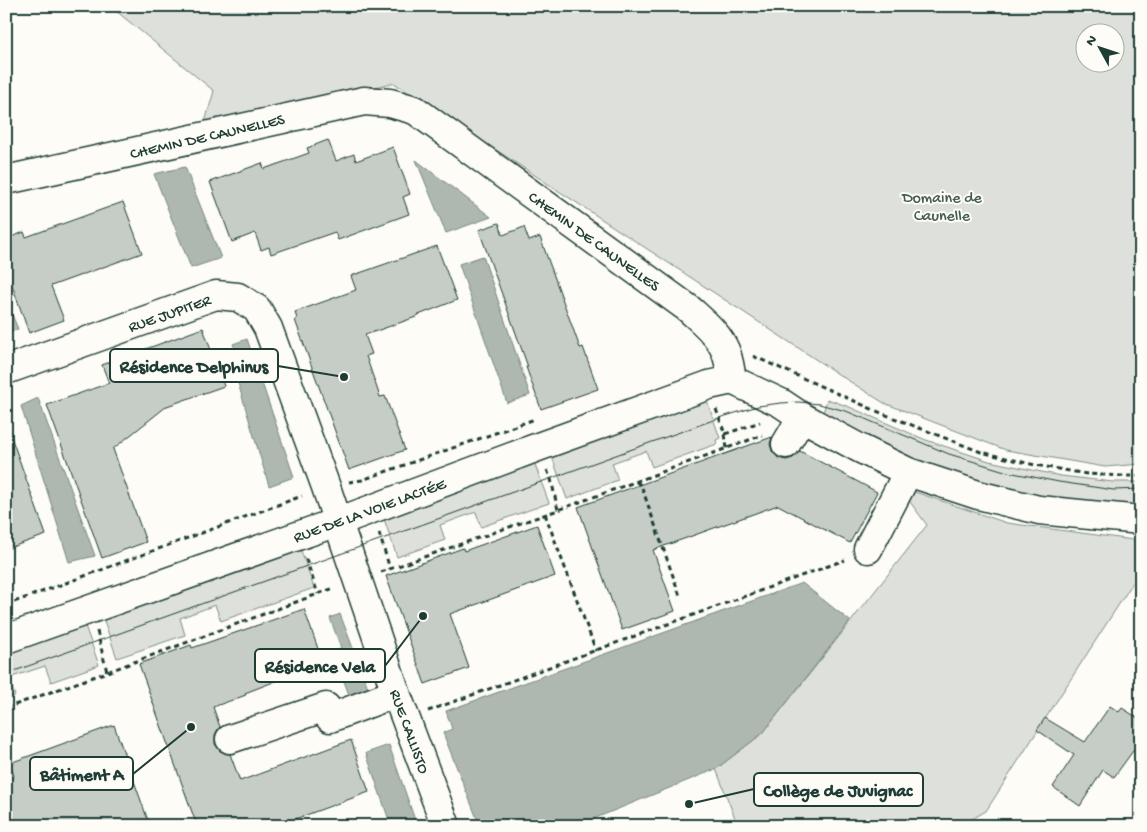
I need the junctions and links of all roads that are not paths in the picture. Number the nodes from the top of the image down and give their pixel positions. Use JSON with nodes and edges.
{"nodes":[{"id":1,"x":6,"y":180,"type":"edge"},
{"id":2,"x":729,"y":369,"type":"junction"},
{"id":3,"x":6,"y":370,"type":"edge"},
{"id":4,"x":802,"y":417,"type":"junction"},
{"id":5,"x":778,"y":438,"type":"road end"},
{"id":6,"x":908,"y":472,"type":"junction"},
{"id":7,"x":1141,"y":520,"type":"edge"},
{"id":8,"x":337,"y":522,"type":"junction"},
{"id":9,"x":859,"y":554,"type":"road end"},
{"id":10,"x":6,"y":639,"type":"edge"},
{"id":11,"x":396,"y":693,"type":"junction"},
{"id":12,"x":230,"y":739,"type":"dead end"},
{"id":13,"x":446,"y":826,"type":"edge"}],
"edges":[{"from":1,"to":2,"type":"street","name":"CHEMIN DE CAUNELLES"},
{"from":2,"to":4,"type":"street"},
{"from":2,"to":8,"type":"street","name":"RUE DE LA VOIE LACTÉE"},
{"from":3,"to":8,"type":"street","name":"RUE JUPITER"},
{"from":4,"to":5,"type":"street"},
{"from":4,"to":6,"type":"street"},
{"from":6,"to":7,"type":"street"},
{"from":6,"to":9,"type":"street"},
{"from":8,"to":10,"type":"street","name":"RUE DE LA VOIE LACTÉE"},
{"from":8,"to":11,"type":"street","name":"RUE CALLISTO"},
{"from":11,"to":12,"type":"street"},
{"from":11,"to":13,"type":"street","name":"RUE CALLISTO"}]}
